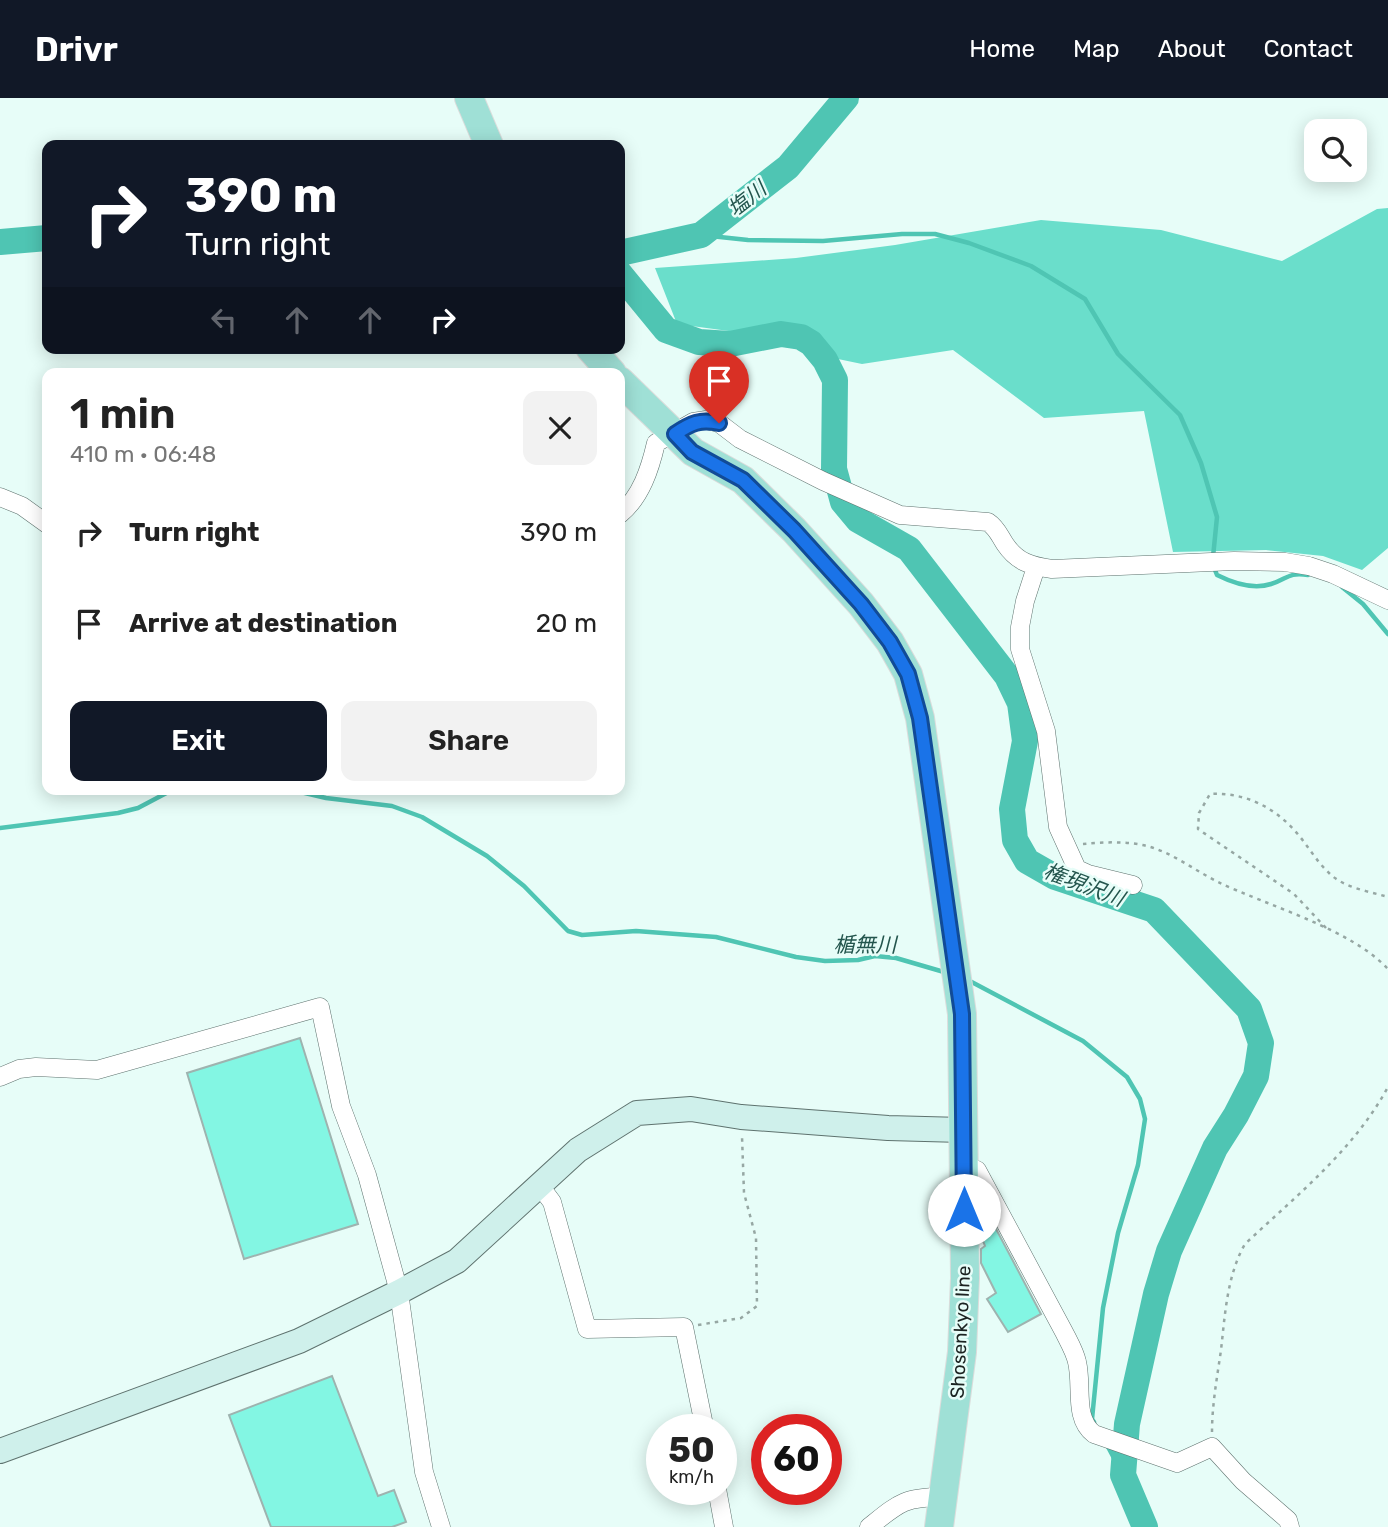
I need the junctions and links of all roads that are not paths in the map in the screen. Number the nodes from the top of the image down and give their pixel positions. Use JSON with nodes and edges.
{"nodes":[{"id":1,"x":468,"y":98,"type":"edge"},
{"id":2,"x":487,"y":140,"type":"edge"},
{"id":3,"x":595,"y":354,"type":"edge"},
{"id":4,"x":608,"y":368,"type":"edge"},
{"id":5,"x":625,"y":387,"type":"edge"},
{"id":6,"x":675,"y":434,"type":"junction"},
{"id":7,"x":0,"y":497,"type":"edge"},
{"id":8,"x":625,"y":510,"type":"edge"},
{"id":9,"x":42,"y":520,"type":"edge"},
{"id":10,"x":1036,"y":567,"type":"junction"},
{"id":11,"x":1388,"y":600,"type":"edge"},
{"id":12,"x":1133,"y":885,"type":"dead end"},
{"id":13,"x":0,"y":1077,"type":"edge"},
{"id":14,"x":962,"y":1130,"type":"junction"},
{"id":15,"x":964,"y":1165,"type":"junction"},
{"id":16,"x":540,"y":1186,"type":"junction"},
{"id":17,"x":400,"y":1292,"type":"junction"},
{"id":18,"x":702,"y":1414,"type":"edge"},
{"id":19,"x":0,"y":1451,"type":"edge"},
{"id":20,"x":943,"y":1497,"type":"junction"},
{"id":21,"x":720,"y":1505,"type":"edge"},
{"id":22,"x":441,"y":1527,"type":"edge"},
{"id":23,"x":724,"y":1527,"type":"edge"},
{"id":24,"x":869,"y":1527,"type":"edge"},
{"id":25,"x":939,"y":1527,"type":"edge"},
{"id":26,"x":1290,"y":1527,"type":"edge"}],
"edges":[{"from":1,"to":2,"type":"main road"},
{"from":3,"to":4,"type":"main road"},
{"from":5,"to":6,"type":"main road","name":"Shosenkyo line"},
{"from":6,"to":8,"type":"street"},
{"from":6,"to":10,"type":"street"},
{"from":6,"to":14,"type":"main road","name":"Shosenkyo line"},
{"from":7,"to":9,"type":"street"},
{"from":10,"to":11,"type":"street"},
{"from":10,"to":12,"type":"street"},
{"from":13,"to":17,"type":"street"},
{"from":14,"to":15,"type":"main road","name":"Shosenkyo line"},
{"from":14,"to":16,"type":"street"},
{"from":15,"to":20,"type":"main road","name":"Shosenkyo line"},
{"from":15,"to":26,"type":"street"},
{"from":16,"to":17,"type":"street"},
{"from":16,"to":18,"type":"street"},
{"from":17,"to":19,"type":"street"},
{"from":17,"to":22,"type":"street"},
{"from":20,"to":24,"type":"street"},
{"from":20,"to":25,"type":"main road","name":"Shosenkyo line"},
{"from":21,"to":23,"type":"street"}]}
